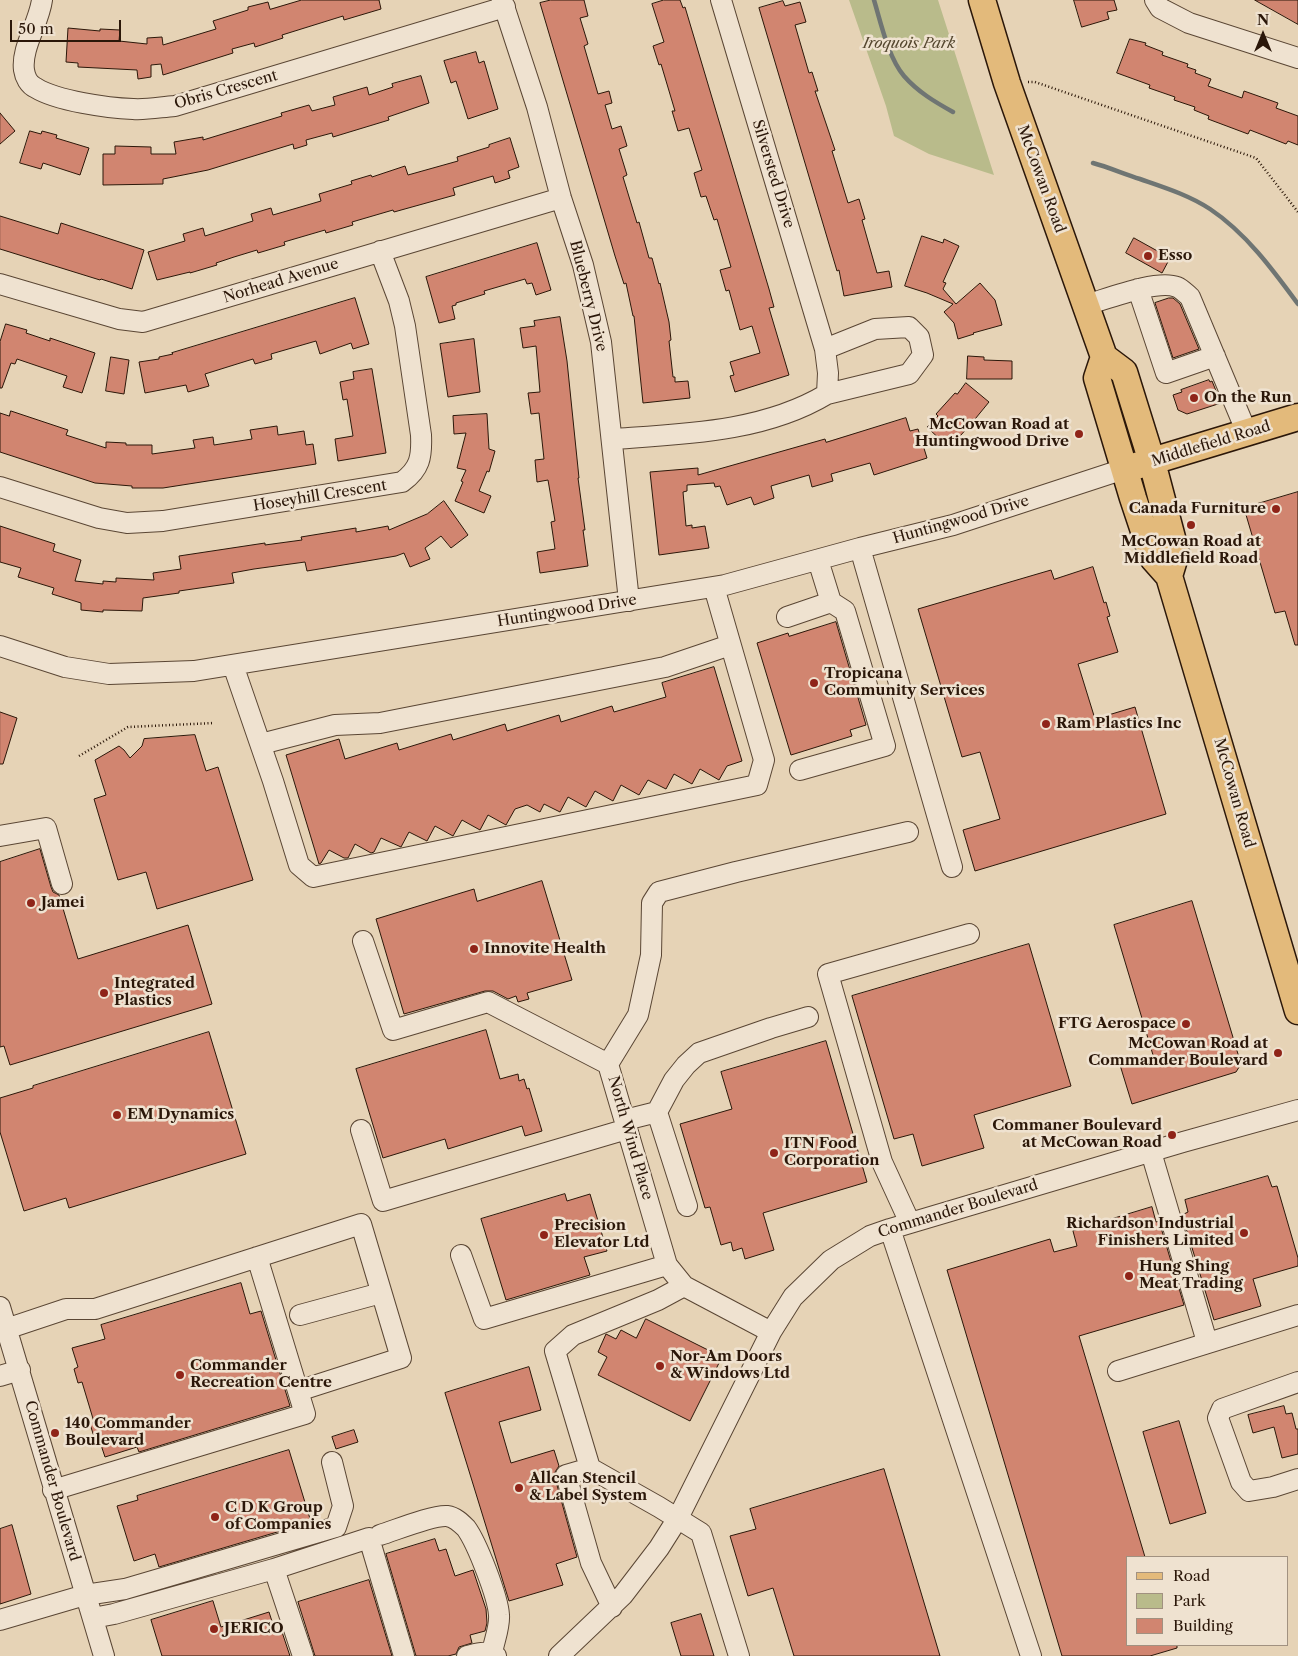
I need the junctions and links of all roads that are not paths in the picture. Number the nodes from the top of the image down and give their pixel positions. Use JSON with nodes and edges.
{"nodes":[{"id":1,"x":42,"y":0,"type":"edge"},
{"id":2,"x":721,"y":0,"type":"edge"},
{"id":3,"x":982,"y":0,"type":"edge"},
{"id":4,"x":1155,"y":0,"type":"edge"},
{"id":5,"x":503,"y":4,"type":"edge"},
{"id":6,"x":1298,"y":58,"type":"edge"},
{"id":7,"x":561,"y":198,"type":"junction"},
{"id":8,"x":380,"y":251,"type":"junction"},
{"id":9,"x":0,"y":284,"type":"edge"},
{"id":10,"x":1138,"y":289,"type":"junction"},
{"id":11,"x":1086,"y":306,"type":"junction"},
{"id":12,"x":825,"y":349,"type":"junction"},
{"id":13,"x":1216,"y":356,"type":"junction"},
{"id":14,"x":1104,"y":357,"type":"junction"},
{"id":15,"x":827,"y":394,"type":"junction"},
{"id":16,"x":1298,"y":417,"type":"edge"},
{"id":17,"x":1247,"y":433,"type":"junction"},
{"id":18,"x":613,"y":439,"type":"junction"},
{"id":19,"x":1152,"y":462,"type":"junction"},
{"id":20,"x":1124,"y":470,"type":"junction"},
{"id":21,"x":0,"y":487,"type":"edge"},
{"id":22,"x":860,"y":548,"type":"junction"},
{"id":23,"x":818,"y":560,"type":"junction"},
{"id":24,"x":1169,"y":576,"type":"junction"},
{"id":25,"x":714,"y":587,"type":"junction"},
{"id":26,"x":629,"y":601,"type":"junction"},
{"id":27,"x":831,"y":602,"type":"junction"},
{"id":28,"x":786,"y":617,"type":"dead end"},
{"id":29,"x":730,"y":645,"type":"junction"},
{"id":30,"x":0,"y":646,"type":"edge"},
{"id":31,"x":233,"y":665,"type":"junction"},
{"id":32,"x":260,"y":744,"type":"junction"},
{"id":33,"x":800,"y":770,"type":"dead end"},
{"id":34,"x":908,"y":832,"type":"dead end"},
{"id":35,"x":0,"y":836,"type":"edge"},
{"id":36,"x":952,"y":867,"type":"dead end"},
{"id":37,"x":62,"y":884,"type":"dead end"},
{"id":38,"x":970,"y":934,"type":"dead end"},
{"id":39,"x":363,"y":941,"type":"dead end"},
{"id":40,"x":1298,"y":1011,"type":"edge"},
{"id":41,"x":808,"y":1017,"type":"dead end"},
{"id":42,"x":608,"y":1064,"type":"junction"},
{"id":43,"x":1298,"y":1110,"type":"edge"},
{"id":44,"x":657,"y":1112,"type":"junction"},
{"id":45,"x":626,"y":1124,"type":"junction"},
{"id":46,"x":361,"y":1130,"type":"dead end"},
{"id":47,"x":1151,"y":1152,"type":"junction"},
{"id":48,"x":687,"y":1206,"type":"dead end"},
{"id":49,"x":910,"y":1223,"type":"junction"},
{"id":50,"x":890,"y":1229,"type":"junction"},
{"id":51,"x":460,"y":1255,"type":"dead end"},
{"id":52,"x":257,"y":1257,"type":"junction"},
{"id":53,"x":667,"y":1265,"type":"junction"},
{"id":54,"x":684,"y":1286,"type":"junction"},
{"id":55,"x":382,"y":1293,"type":"junction"},
{"id":56,"x":0,"y":1307,"type":"edge"},
{"id":57,"x":300,"y":1315,"type":"dead end"},
{"id":58,"x":1298,"y":1315,"type":"edge"},
{"id":59,"x":3,"y":1330,"type":"edge"},
{"id":60,"x":771,"y":1332,"type":"junction"},
{"id":61,"x":1207,"y":1342,"type":"junction"},
{"id":62,"x":20,"y":1370,"type":"junction"},
{"id":63,"x":1118,"y":1371,"type":"dead end"},
{"id":64,"x":0,"y":1376,"type":"edge"},
{"id":65,"x":1298,"y":1382,"type":"edge"},
{"id":66,"x":298,"y":1391,"type":"junction"},
{"id":67,"x":332,"y":1462,"type":"dead end"},
{"id":68,"x":590,"y":1468,"type":"junction"},
{"id":69,"x":1298,"y":1479,"type":"edge"},
{"id":70,"x":54,"y":1490,"type":"junction"},
{"id":71,"x":678,"y":1518,"type":"junction"},
{"id":72,"x":380,"y":1535,"type":"dead end"},
{"id":73,"x":274,"y":1569,"type":"junction"},
{"id":74,"x":86,"y":1595,"type":"junction"},
{"id":75,"x":612,"y":1607,"type":"junction"},
{"id":76,"x":93,"y":1618,"type":"junction"},
{"id":77,"x":0,"y":1620,"type":"edge"},
{"id":78,"x":494,"y":1655,"type":"edge"},
{"id":79,"x":104,"y":1656,"type":"edge"},
{"id":80,"x":303,"y":1656,"type":"edge"},
{"id":81,"x":404,"y":1656,"type":"edge"},
{"id":82,"x":467,"y":1656,"type":"edge"},
{"id":83,"x":559,"y":1656,"type":"edge"},
{"id":84,"x":739,"y":1656,"type":"edge"},
{"id":85,"x":1031,"y":1656,"type":"edge"}],
"edges":[{"from":1,"to":5,"type":"street","name":"Obris Crescent"},
{"from":2,"to":12,"type":"street","name":"Silversted Drive"},
{"from":3,"to":11,"type":"main road","name":"McCowan Road"},
{"from":4,"to":6,"type":"street"},
{"from":5,"to":7,"type":"street","name":"Blueberry Drive"},
{"from":7,"to":8,"type":"street","name":"Norhead Avenue"},
{"from":7,"to":18,"type":"street","name":"Blueberry Drive"},
{"from":8,"to":9,"type":"street","name":"Norhead Avenue"},
{"from":8,"to":21,"type":"street","name":"Hoseyhill Crescent"},
{"from":10,"to":11,"type":"street"},
{"from":10,"to":13,"type":"street"},
{"from":10,"to":13,"type":"street"},
{"from":11,"to":14,"type":"main road","name":"McCowan Road"},
{"from":12,"to":15,"type":"street","name":"Silversted Drive"},
{"from":12,"to":15,"type":"street"},
{"from":13,"to":17,"type":"street"},
{"from":14,"to":19,"type":"main road"},
{"from":14,"to":20,"type":"main road","name":"McCowan Road"},
{"from":15,"to":18,"type":"street"},
{"from":16,"to":17,"type":"main road","name":"Middlefield Road"},
{"from":17,"to":19,"type":"main road","name":"Middlefield Road"},
{"from":18,"to":26,"type":"street","name":"Blueberry Drive"},
{"from":19,"to":20,"type":"main road","name":"Middlefield Road"},
{"from":19,"to":24,"type":"main road"},
{"from":20,"to":22,"type":"street","name":"Huntingwood Drive"},
{"from":20,"to":24,"type":"main road","name":"McCowan Road"},
{"from":22,"to":23,"type":"street","name":"Huntingwood Drive"},
{"from":22,"to":36,"type":"street"},
{"from":23,"to":25,"type":"street","name":"Huntingwood Drive"},
{"from":23,"to":27,"type":"street"},
{"from":24,"to":40,"type":"main road","name":"McCowan Road"},
{"from":25,"to":26,"type":"street","name":"Huntingwood Drive"},
{"from":25,"to":29,"type":"street"},
{"from":26,"to":31,"type":"street","name":"Huntingwood Drive"},
{"from":27,"to":28,"type":"street"},
{"from":27,"to":33,"type":"street"},
{"from":29,"to":32,"type":"street"},
{"from":29,"to":32,"type":"street"},
{"from":30,"to":31,"type":"street","name":"Huntingwood Drive"},
{"from":31,"to":32,"type":"street"},
{"from":34,"to":42,"type":"street"},
{"from":35,"to":37,"type":"street"},
{"from":38,"to":49,"type":"street"},
{"from":39,"to":42,"type":"street"},
{"from":41,"to":44,"type":"street"},
{"from":42,"to":45,"type":"street","name":"North Wind Place"},
{"from":43,"to":47,"type":"street","name":"Commander Boulevard"},
{"from":44,"to":45,"type":"street"},
{"from":44,"to":48,"type":"street"},
{"from":45,"to":46,"type":"street"},
{"from":45,"to":53,"type":"street","name":"North Wind Place"},
{"from":47,"to":49,"type":"street","name":"Commander Boulevard"},
{"from":47,"to":61,"type":"street"},
{"from":49,"to":50,"type":"street","name":"Commander Boulevard"},
{"from":50,"to":60,"type":"street","name":"Commander Boulevard"},
{"from":50,"to":85,"type":"street"},
{"from":51,"to":53,"type":"street"},
{"from":52,"to":55,"type":"street"},
{"from":52,"to":59,"type":"street"},
{"from":52,"to":66,"type":"street"},
{"from":53,"to":54,"type":"street","name":"North Wind Place"},
{"from":54,"to":60,"type":"street","name":"North Wind Place"},
{"from":54,"to":68,"type":"street"},
{"from":55,"to":57,"type":"street"},
{"from":55,"to":66,"type":"street"},
{"from":56,"to":59,"type":"street","name":"Commander Boulevard"},
{"from":58,"to":61,"type":"street"},
{"from":59,"to":62,"type":"street","name":"Commander Boulevard"},
{"from":60,"to":71,"type":"street","name":"Commander Boulevard"},
{"from":61,"to":63,"type":"street"},
{"from":62,"to":64,"type":"street"},
{"from":62,"to":70,"type":"street","name":"Commander Boulevard"},
{"from":65,"to":69,"type":"street"},
{"from":66,"to":70,"type":"street"},
{"from":67,"to":74,"type":"street"},
{"from":68,"to":71,"type":"street"},
{"from":68,"to":75,"type":"street"},
{"from":70,"to":74,"type":"street","name":"Commander Boulevard"},
{"from":71,"to":75,"type":"street","name":"Commander Boulevard"},
{"from":71,"to":84,"type":"street"},
{"from":72,"to":78,"type":"street"},
{"from":73,"to":76,"type":"street"},
{"from":73,"to":80,"type":"street"},
{"from":73,"to":81,"type":"street"},
{"from":74,"to":76,"type":"street","name":"Commander Boulevard"},
{"from":74,"to":77,"type":"street"},
{"from":75,"to":83,"type":"street","name":"Commander Boulevard"},
{"from":76,"to":79,"type":"street","name":"Commander Boulevard"},
{"from":78,"to":82,"type":"street"}]}
